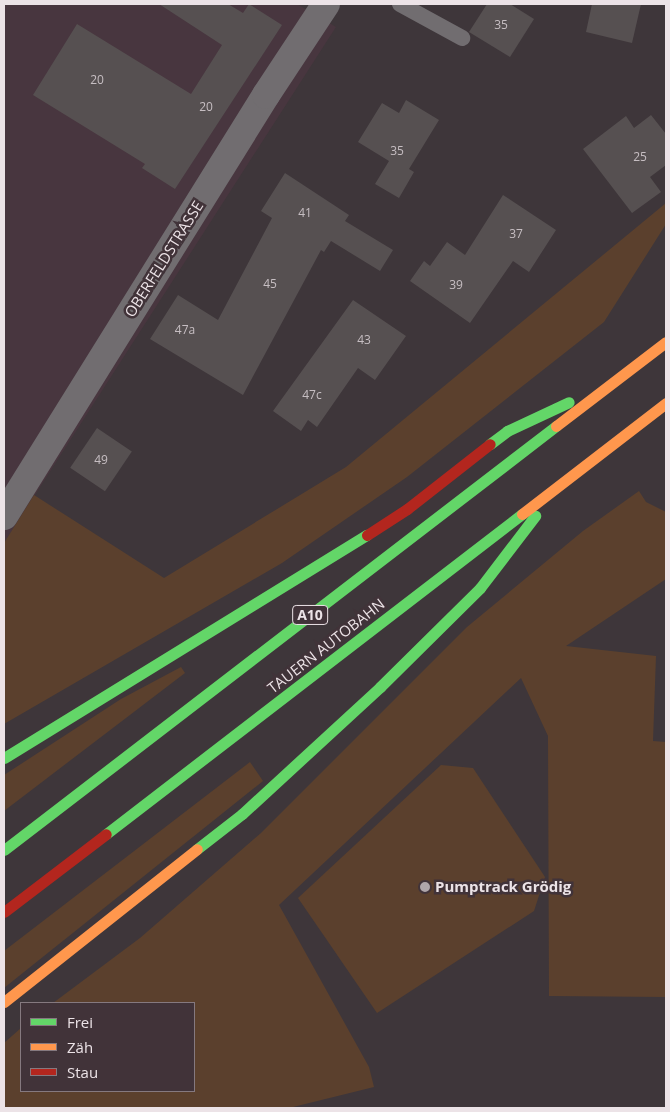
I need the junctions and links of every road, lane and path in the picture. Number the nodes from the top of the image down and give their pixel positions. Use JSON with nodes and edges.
{"nodes":[{"id":1,"x":326,"y":4,"type":"edge"},
{"id":2,"x":400,"y":4,"type":"edge"},
{"id":3,"x":462,"y":38,"type":"dead end"},
{"id":4,"x":666,"y":342,"type":"edge"},
{"id":5,"x":616,"y":380,"type":"junction"},
{"id":6,"x":666,"y":403,"type":"edge"},
{"id":7,"x":557,"y":487,"type":"junction"},
{"id":8,"x":4,"y":516,"type":"edge"},
{"id":9,"x":4,"y":758,"type":"edge"},
{"id":10,"x":4,"y":850,"type":"edge"},
{"id":11,"x":4,"y":912,"type":"edge"},
{"id":12,"x":4,"y":1002,"type":"edge"}],
"edges":[{"from":1,"to":8,"type":"street","name":"OBERFELDSTRASSE"},
{"from":2,"to":3,"type":"lane"},
{"from":4,"to":5,"type":"highway","number":"A10"},
{"from":5,"to":9,"type":"highway"},
{"from":5,"to":10,"type":"highway","number":"A10"},
{"from":6,"to":7,"type":"highway","name":"TAUERN AUTOBAHN"},
{"from":7,"to":11,"type":"highway","name":"TAUERN AUTOBAHN"},
{"from":7,"to":12,"type":"highway"}]}
